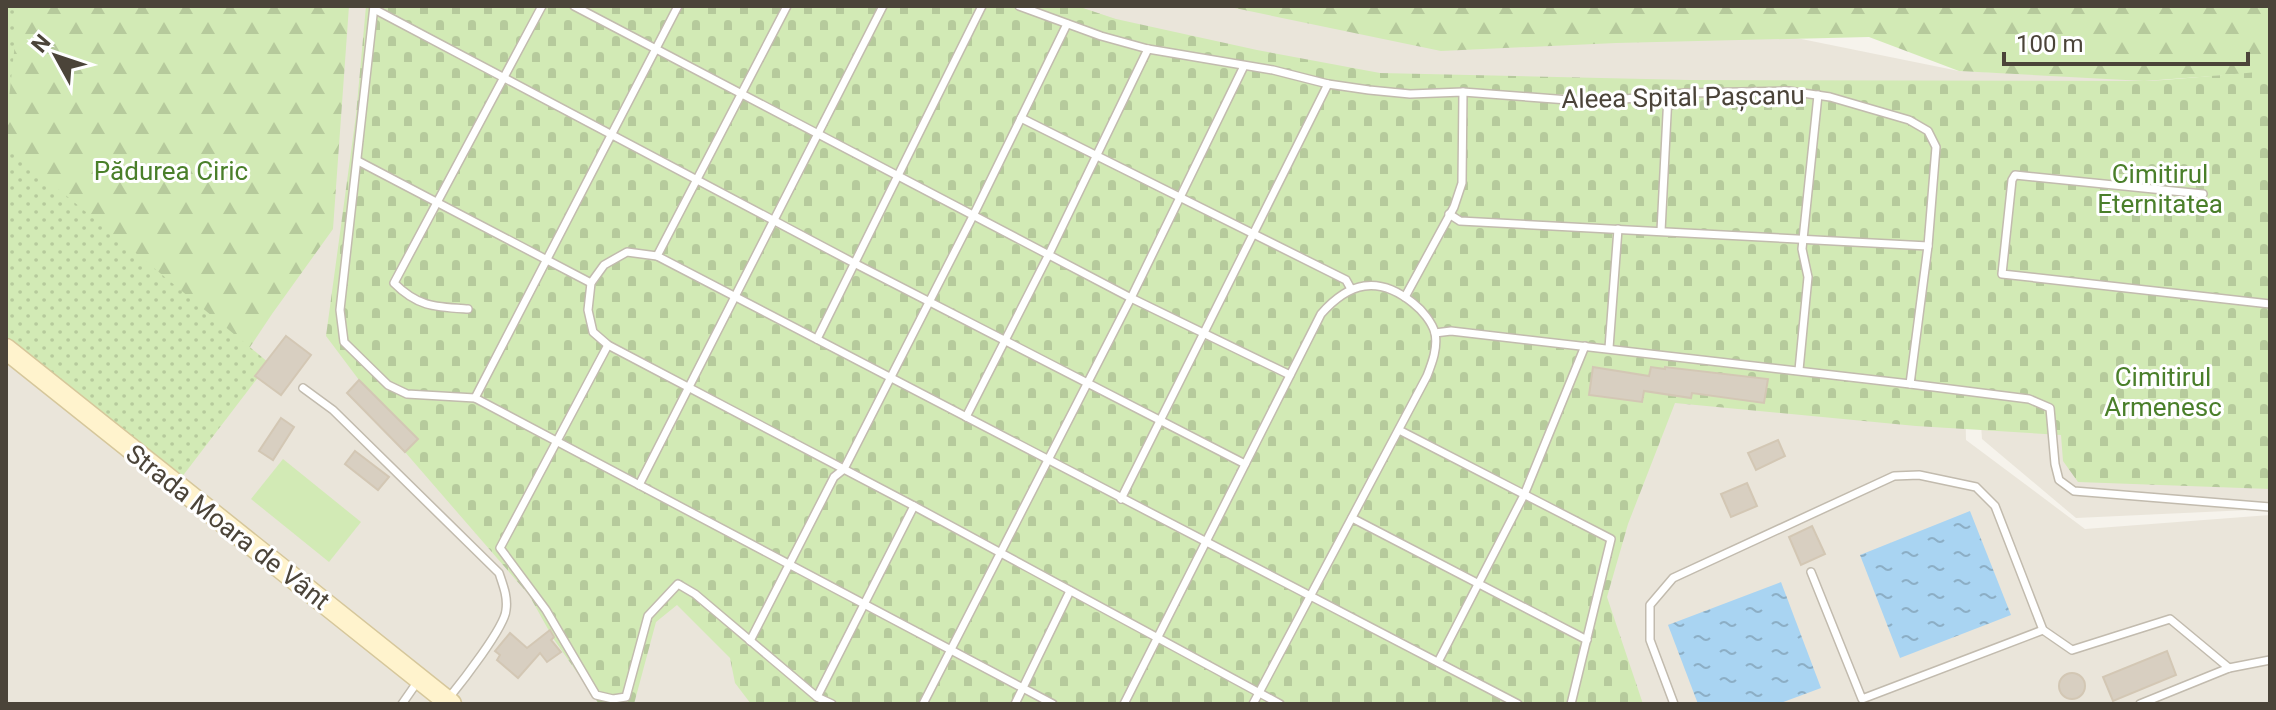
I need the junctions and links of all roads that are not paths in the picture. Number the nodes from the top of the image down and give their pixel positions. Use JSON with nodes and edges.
{"nodes":[{"id":1,"x":542,"y":6,"type":"edge"},
{"id":2,"x":574,"y":6,"type":"edge"},
{"id":3,"x":678,"y":6,"type":"edge"},
{"id":4,"x":787,"y":6,"type":"edge"},
{"id":5,"x":883,"y":6,"type":"edge"},
{"id":6,"x":982,"y":6,"type":"edge"},
{"id":7,"x":1019,"y":6,"type":"edge"},
{"id":8,"x":374,"y":7,"type":"edge"},
{"id":9,"x":1067,"y":24,"type":"junction"},
{"id":10,"x":655,"y":49,"type":"junction"},
{"id":11,"x":1148,"y":49,"type":"junction"},
{"id":12,"x":1244,"y":66,"type":"junction"},
{"id":13,"x":504,"y":77,"type":"junction"},
{"id":14,"x":1328,"y":84,"type":"junction"},
{"id":15,"x":1463,"y":92,"type":"junction"},
{"id":16,"x":742,"y":94,"type":"junction"},
{"id":17,"x":1668,"y":95,"type":"junction"},
{"id":18,"x":1818,"y":95,"type":"junction"},
{"id":19,"x":1021,"y":118,"type":"junction"},
{"id":20,"x":611,"y":133,"type":"junction"},
{"id":21,"x":818,"y":135,"type":"junction"},
{"id":22,"x":1098,"y":156,"type":"junction"},
{"id":23,"x":358,"y":161,"type":"junction"},
{"id":24,"x":899,"y":177,"type":"junction"},
{"id":25,"x":697,"y":179,"type":"junction"},
{"id":26,"x":2203,"y":194,"type":"dead end"},
{"id":27,"x":1180,"y":197,"type":"junction"},
{"id":28,"x":438,"y":202,"type":"junction"},
{"id":29,"x":1449,"y":214,"type":"junction"},
{"id":30,"x":973,"y":216,"type":"junction"},
{"id":31,"x":775,"y":221,"type":"junction"},
{"id":32,"x":1618,"y":229,"type":"junction"},
{"id":33,"x":1661,"y":231,"type":"junction"},
{"id":34,"x":1254,"y":233,"type":"junction"},
{"id":35,"x":1804,"y":239,"type":"junction"},
{"id":36,"x":1928,"y":246,"type":"junction"},
{"id":37,"x":657,"y":256,"type":"junction"},
{"id":38,"x":1048,"y":256,"type":"junction"},
{"id":39,"x":546,"y":259,"type":"junction"},
{"id":40,"x":854,"y":263,"type":"junction"},
{"id":41,"x":591,"y":283,"type":"junction"},
{"id":42,"x":1351,"y":289,"type":"junction"},
{"id":43,"x":736,"y":297,"type":"junction"},
{"id":44,"x":1405,"y":297,"type":"junction"},
{"id":45,"x":1131,"y":298,"type":"junction"},
{"id":46,"x":930,"y":302,"type":"junction"},
{"id":47,"x":2270,"y":304,"type":"edge"},
{"id":48,"x":468,"y":309,"type":"dead end"},
{"id":49,"x":1435,"y":333,"type":"junction"},
{"id":50,"x":1205,"y":334,"type":"junction"},
{"id":51,"x":817,"y":339,"type":"junction"},
{"id":52,"x":1005,"y":342,"type":"junction"},
{"id":53,"x":608,"y":345,"type":"junction"},
{"id":54,"x":1585,"y":346,"type":"junction"},
{"id":55,"x":1609,"y":348,"type":"junction"},
{"id":56,"x":6,"y":349,"type":"edge"},
{"id":57,"x":1799,"y":370,"type":"junction"},
{"id":58,"x":1290,"y":375,"type":"junction"},
{"id":59,"x":892,"y":378,"type":"junction"},
{"id":60,"x":1087,"y":384,"type":"junction"},
{"id":61,"x":1910,"y":384,"type":"junction"},
{"id":62,"x":689,"y":387,"type":"junction"},
{"id":63,"x":303,"y":388,"type":"dead end"},
{"id":64,"x":475,"y":398,"type":"junction"},
{"id":65,"x":966,"y":417,"type":"junction"},
{"id":66,"x":1160,"y":421,"type":"junction"},
{"id":67,"x":1399,"y":430,"type":"junction"},
{"id":68,"x":557,"y":441,"type":"junction"},
{"id":69,"x":1048,"y":460,"type":"junction"},
{"id":70,"x":1245,"y":464,"type":"junction"},
{"id":71,"x":844,"y":469,"type":"junction"},
{"id":72,"x":639,"y":485,"type":"junction"},
{"id":73,"x":1524,"y":495,"type":"junction"},
{"id":74,"x":1121,"y":499,"type":"junction"},
{"id":75,"x":914,"y":506,"type":"junction"},
{"id":76,"x":2270,"y":507,"type":"edge"},
{"id":77,"x":1352,"y":518,"type":"junction"},
{"id":78,"x":1206,"y":543,"type":"junction"},
{"id":79,"x":999,"y":552,"type":"junction"},
{"id":80,"x":789,"y":564,"type":"junction"},
{"id":81,"x":1811,"y":572,"type":"dead end"},
{"id":82,"x":1479,"y":584,"type":"junction"},
{"id":83,"x":1070,"y":591,"type":"junction"},
{"id":84,"x":1311,"y":598,"type":"junction"},
{"id":85,"x":865,"y":604,"type":"junction"},
{"id":86,"x":2043,"y":630,"type":"junction"},
{"id":87,"x":1157,"y":639,"type":"junction"},
{"id":88,"x":1587,"y":640,"type":"junction"},
{"id":89,"x":750,"y":641,"type":"junction"},
{"id":90,"x":950,"y":649,"type":"junction"},
{"id":91,"x":2270,"y":660,"type":"edge"},
{"id":92,"x":1438,"y":662,"type":"junction"},
{"id":93,"x":2229,"y":668,"type":"junction"},
{"id":94,"x":419,"y":679,"type":"junction"},
{"id":95,"x":1023,"y":688,"type":"junction"},
{"id":96,"x":1259,"y":693,"type":"junction"},
{"id":97,"x":817,"y":697,"type":"junction"},
{"id":98,"x":449,"y":702,"type":"edge"},
{"id":99,"x":1863,"y":702,"type":"edge"},
{"id":100,"x":402,"y":704,"type":"edge"},
{"id":101,"x":832,"y":704,"type":"edge"},
{"id":102,"x":923,"y":704,"type":"edge"},
{"id":103,"x":1015,"y":704,"type":"edge"},
{"id":104,"x":1053,"y":704,"type":"edge"},
{"id":105,"x":1124,"y":704,"type":"edge"},
{"id":106,"x":1253,"y":704,"type":"edge"},
{"id":107,"x":1280,"y":704,"type":"edge"},
{"id":108,"x":1518,"y":704,"type":"edge"},
{"id":109,"x":1571,"y":704,"type":"edge"},
{"id":110,"x":1674,"y":704,"type":"edge"},
{"id":111,"x":2140,"y":704,"type":"edge"}],
"edges":[{"from":1,"to":13,"type":"lane"},
{"from":2,"to":10,"type":"lane"},
{"from":3,"to":10,"type":"lane"},
{"from":4,"to":16,"type":"lane"},
{"from":5,"to":21,"type":"lane"},
{"from":6,"to":24,"type":"lane"},
{"from":7,"to":9,"type":"lane","name":"Aleea Spital Pașcanu"},
{"from":8,"to":13,"type":"lane"},
{"from":8,"to":23,"type":"lane"},
{"from":9,"to":11,"type":"lane","name":"Aleea Spital Pașcanu"},
{"from":9,"to":19,"type":"lane"},
{"from":10,"to":16,"type":"lane"},
{"from":10,"to":20,"type":"lane"},
{"from":11,"to":12,"type":"lane","name":"Aleea Spital Pașcanu"},
{"from":11,"to":22,"type":"lane"},
{"from":12,"to":14,"type":"lane","name":"Aleea Spital Pașcanu"},
{"from":12,"to":27,"type":"lane"},
{"from":13,"to":20,"type":"lane"},
{"from":13,"to":28,"type":"lane"},
{"from":14,"to":15,"type":"lane","name":"Aleea Spital Pașcanu"},
{"from":14,"to":34,"type":"lane"},
{"from":15,"to":17,"type":"lane","name":"Aleea Spital Pașcanu"},
{"from":15,"to":29,"type":"lane"},
{"from":16,"to":21,"type":"lane"},
{"from":16,"to":25,"type":"lane"},
{"from":17,"to":18,"type":"lane","name":"Aleea Spital Pașcanu"},
{"from":17,"to":33,"type":"lane"},
{"from":18,"to":35,"type":"lane"},
{"from":18,"to":36,"type":"lane","name":"Aleea Spital Pașcanu"},
{"from":19,"to":22,"type":"lane"},
{"from":19,"to":30,"type":"lane"},
{"from":20,"to":25,"type":"lane"},
{"from":20,"to":39,"type":"lane"},
{"from":21,"to":24,"type":"lane"},
{"from":21,"to":31,"type":"lane"},
{"from":22,"to":27,"type":"lane"},
{"from":22,"to":38,"type":"lane"},
{"from":23,"to":28,"type":"lane"},
{"from":23,"to":64,"type":"lane"},
{"from":24,"to":30,"type":"lane"},
{"from":24,"to":40,"type":"lane"},
{"from":25,"to":31,"type":"lane"},
{"from":25,"to":37,"type":"lane"},
{"from":26,"to":47,"type":"lane"},
{"from":27,"to":34,"type":"lane"},
{"from":27,"to":45,"type":"lane"},
{"from":28,"to":39,"type":"lane"},
{"from":28,"to":48,"type":"lane"},
{"from":29,"to":32,"type":"lane"},
{"from":29,"to":44,"type":"lane"},
{"from":30,"to":38,"type":"lane"},
{"from":30,"to":46,"type":"lane"},
{"from":31,"to":40,"type":"lane"},
{"from":31,"to":43,"type":"lane"},
{"from":32,"to":33,"type":"lane"},
{"from":32,"to":55,"type":"lane"},
{"from":33,"to":35,"type":"lane"},
{"from":34,"to":42,"type":"lane"},
{"from":34,"to":50,"type":"lane"},
{"from":35,"to":36,"type":"lane"},
{"from":35,"to":57,"type":"lane"},
{"from":36,"to":61,"type":"lane","name":"Aleea Spital Pașcanu"},
{"from":37,"to":41,"type":"lane"},
{"from":37,"to":43,"type":"lane"},
{"from":38,"to":45,"type":"lane"},
{"from":38,"to":52,"type":"lane"},
{"from":39,"to":41,"type":"lane"},
{"from":39,"to":64,"type":"lane"},
{"from":40,"to":46,"type":"lane"},
{"from":40,"to":51,"type":"lane"},
{"from":41,"to":53,"type":"lane"},
{"from":42,"to":44,"type":"lane"},
{"from":42,"to":58,"type":"lane"},
{"from":43,"to":51,"type":"lane"},
{"from":43,"to":62,"type":"lane"},
{"from":44,"to":49,"type":"lane"},
{"from":45,"to":50,"type":"lane"},
{"from":45,"to":60,"type":"lane"},
{"from":46,"to":52,"type":"lane"},
{"from":46,"to":59,"type":"lane"},
{"from":49,"to":54,"type":"lane"},
{"from":49,"to":67,"type":"lane"},
{"from":50,"to":58,"type":"lane"},
{"from":50,"to":66,"type":"lane"},
{"from":51,"to":59,"type":"lane"},
{"from":52,"to":60,"type":"lane"},
{"from":52,"to":65,"type":"lane"},
{"from":53,"to":62,"type":"lane"},
{"from":53,"to":68,"type":"lane"},
{"from":54,"to":55,"type":"lane"},
{"from":54,"to":73,"type":"lane"},
{"from":55,"to":57,"type":"lane"},
{"from":56,"to":94,"type":"main road","name":"Strada Moara de Vânt"},
{"from":57,"to":61,"type":"lane"},
{"from":58,"to":70,"type":"lane"},
{"from":59,"to":65,"type":"lane"},
{"from":59,"to":71,"type":"lane"},
{"from":60,"to":66,"type":"lane"},
{"from":60,"to":69,"type":"lane"},
{"from":61,"to":76,"type":"lane"},
{"from":62,"to":71,"type":"lane"},
{"from":62,"to":72,"type":"lane"},
{"from":63,"to":98,"type":"lane"},
{"from":64,"to":68,"type":"lane"},
{"from":65,"to":69,"type":"lane"},
{"from":66,"to":70,"type":"lane"},
{"from":66,"to":74,"type":"lane"},
{"from":67,"to":73,"type":"lane"},
{"from":67,"to":77,"type":"lane"},
{"from":68,"to":72,"type":"lane"},
{"from":68,"to":89,"type":"lane"},
{"from":69,"to":74,"type":"lane"},
{"from":69,"to":79,"type":"lane"},
{"from":70,"to":78,"type":"lane"},
{"from":71,"to":75,"type":"lane"},
{"from":71,"to":80,"type":"lane"},
{"from":72,"to":80,"type":"lane"},
{"from":73,"to":82,"type":"lane"},
{"from":73,"to":88,"type":"lane"},
{"from":74,"to":78,"type":"lane"},
{"from":75,"to":79,"type":"lane"},
{"from":75,"to":85,"type":"lane"},
{"from":77,"to":82,"type":"lane"},
{"from":77,"to":84,"type":"lane"},
{"from":78,"to":84,"type":"lane"},
{"from":78,"to":87,"type":"lane"},
{"from":79,"to":83,"type":"lane"},
{"from":79,"to":90,"type":"lane"},
{"from":80,"to":85,"type":"lane"},
{"from":80,"to":89,"type":"lane"},
{"from":81,"to":99,"type":"lane"},
{"from":82,"to":88,"type":"lane"},
{"from":82,"to":92,"type":"lane"},
{"from":83,"to":87,"type":"lane"},
{"from":83,"to":95,"type":"lane"},
{"from":84,"to":92,"type":"lane"},
{"from":84,"to":96,"type":"lane"},
{"from":85,"to":90,"type":"lane"},
{"from":85,"to":97,"type":"lane"},
{"from":86,"to":93,"type":"lane"},
{"from":86,"to":99,"type":"lane"},
{"from":86,"to":110,"type":"lane"},
{"from":87,"to":96,"type":"lane"},
{"from":87,"to":105,"type":"lane"},
{"from":88,"to":109,"type":"lane"},
{"from":89,"to":97,"type":"lane"},
{"from":90,"to":95,"type":"lane"},
{"from":90,"to":102,"type":"lane"},
{"from":91,"to":93,"type":"lane"},
{"from":92,"to":108,"type":"lane"},
{"from":93,"to":111,"type":"lane"},
{"from":94,"to":98,"type":"main road","name":"Strada Moara de Vânt"},
{"from":94,"to":100,"type":"lane"},
{"from":95,"to":103,"type":"lane"},
{"from":95,"to":104,"type":"lane"},
{"from":96,"to":106,"type":"lane"},
{"from":96,"to":107,"type":"lane"},
{"from":97,"to":101,"type":"lane"}]}
